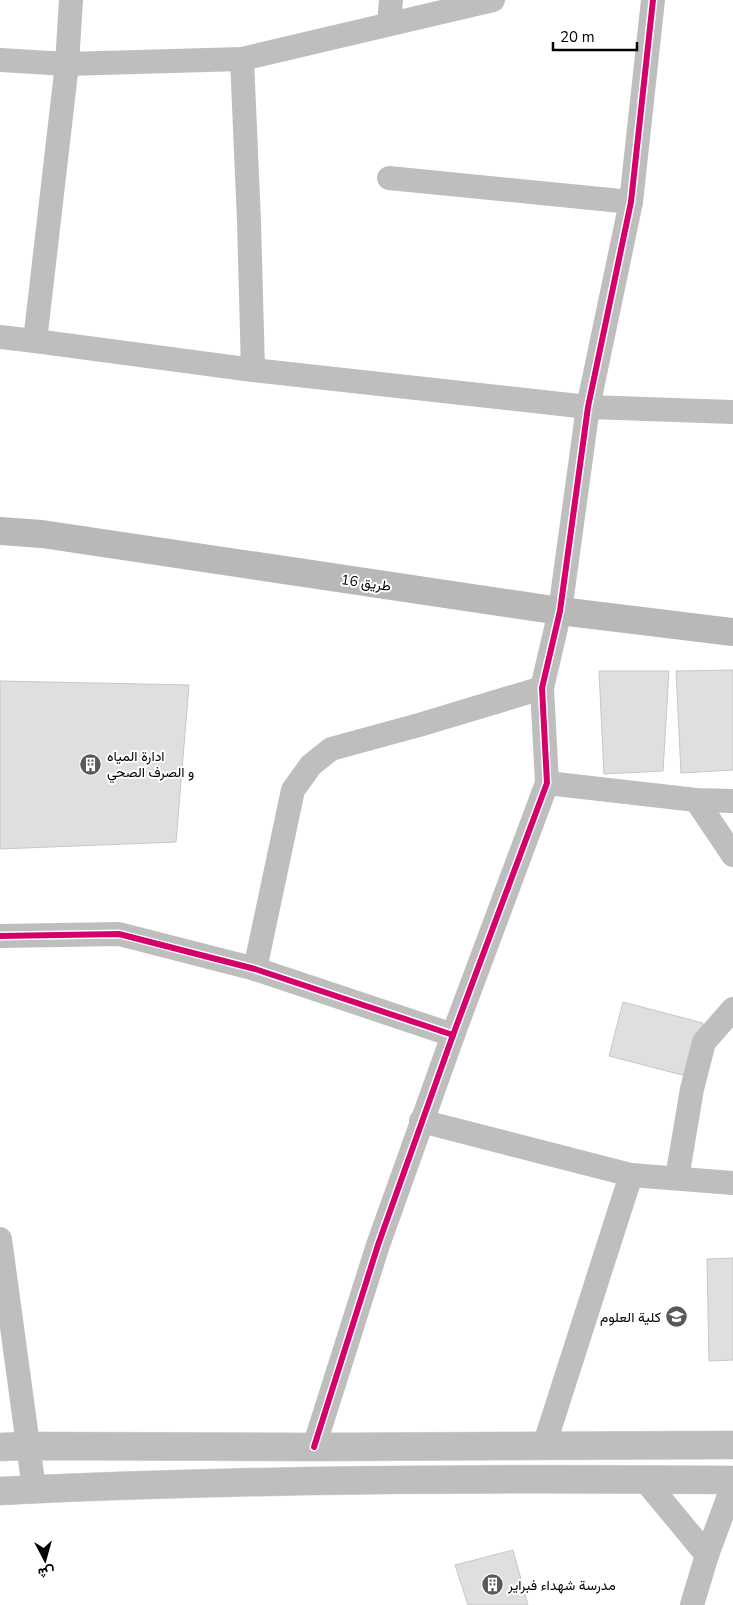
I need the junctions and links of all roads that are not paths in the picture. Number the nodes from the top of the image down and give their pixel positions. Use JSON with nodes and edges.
{"nodes":[{"id":1,"x":71,"y":0,"type":"edge"},
{"id":2,"x":391,"y":0,"type":"edge"},
{"id":3,"x":493,"y":0,"type":"edge"},
{"id":4,"x":653,"y":0,"type":"edge"},
{"id":5,"x":389,"y":23,"type":"junction"},
{"id":6,"x":242,"y":58,"type":"junction"},
{"id":7,"x":0,"y":60,"type":"edge"},
{"id":8,"x":67,"y":64,"type":"junction"},
{"id":9,"x":389,"y":178,"type":"dead end"},
{"id":10,"x":631,"y":202,"type":"junction"},
{"id":11,"x":0,"y":337,"type":"edge"},
{"id":12,"x":35,"y":340,"type":"junction"},
{"id":13,"x":253,"y":370,"type":"junction"},
{"id":14,"x":588,"y":407,"type":"junction"},
{"id":15,"x":733,"y":412,"type":"edge"},
{"id":16,"x":0,"y":532,"type":"edge"},
{"id":17,"x":560,"y":611,"type":"junction"},
{"id":18,"x":733,"y":632,"type":"edge"},
{"id":19,"x":542,"y":688,"type":"junction"},
{"id":20,"x":547,"y":783,"type":"junction"},
{"id":21,"x":696,"y":800,"type":"junction"},
{"id":22,"x":733,"y":801,"type":"edge"},
{"id":23,"x":733,"y":854,"type":"edge"},
{"id":24,"x":0,"y":936,"type":"edge"},
{"id":25,"x":255,"y":969,"type":"junction"},
{"id":26,"x":733,"y":1009,"type":"edge"},
{"id":27,"x":452,"y":1035,"type":"junction"},
{"id":28,"x":422,"y":1121,"type":"junction"},
{"id":29,"x":631,"y":1175,"type":"junction"},
{"id":30,"x":677,"y":1178,"type":"junction"},
{"id":31,"x":733,"y":1183,"type":"edge"},
{"id":32,"x":0,"y":1239,"type":"edge"},
{"id":33,"x":2,"y":1265,"type":"edge"},
{"id":34,"x":733,"y":1445,"type":"edge"},
{"id":35,"x":29,"y":1446,"type":"junction"},
{"id":36,"x":544,"y":1446,"type":"junction"},
{"id":37,"x":0,"y":1447,"type":"edge"},
{"id":38,"x":314,"y":1447,"type":"junction"},
{"id":39,"x":644,"y":1479,"type":"junction"},
{"id":40,"x":733,"y":1480,"type":"edge"},
{"id":41,"x":733,"y":1485,"type":"edge"},
{"id":42,"x":34,"y":1489,"type":"junction"},
{"id":43,"x":0,"y":1491,"type":"edge"},
{"id":44,"x":707,"y":1555,"type":"junction"},
{"id":45,"x":692,"y":1605,"type":"edge"}],
"edges":[{"from":1,"to":8,"type":"street"},
{"from":2,"to":5,"type":"street"},
{"from":3,"to":5,"type":"street"},
{"from":4,"to":10,"type":"street"},
{"from":5,"to":6,"type":"street"},
{"from":6,"to":8,"type":"street"},
{"from":6,"to":13,"type":"street"},
{"from":7,"to":8,"type":"street"},
{"from":8,"to":12,"type":"street"},
{"from":9,"to":10,"type":"street"},
{"from":10,"to":14,"type":"street"},
{"from":11,"to":12,"type":"street"},
{"from":12,"to":13,"type":"street"},
{"from":13,"to":14,"type":"street"},
{"from":14,"to":15,"type":"street"},
{"from":14,"to":17,"type":"street"},
{"from":16,"to":17,"type":"street","name":"طريق 16"},
{"from":17,"to":18,"type":"street","name":"طريق 16"},
{"from":17,"to":19,"type":"street"},
{"from":19,"to":20,"type":"street"},
{"from":19,"to":25,"type":"street"},
{"from":20,"to":21,"type":"street"},
{"from":20,"to":27,"type":"street"},
{"from":21,"to":22,"type":"street"},
{"from":21,"to":23,"type":"street"},
{"from":24,"to":25,"type":"street"},
{"from":25,"to":27,"type":"street"},
{"from":26,"to":30,"type":"street"},
{"from":27,"to":28,"type":"street"},
{"from":28,"to":29,"type":"street"},
{"from":28,"to":38,"type":"street"},
{"from":29,"to":30,"type":"street"},
{"from":29,"to":36,"type":"street"},
{"from":30,"to":31,"type":"street"},
{"from":32,"to":33,"type":"street"},
{"from":33,"to":35,"type":"street"},
{"from":34,"to":36,"type":"main road"},
{"from":35,"to":37,"type":"main road"},
{"from":35,"to":38,"type":"main road"},
{"from":35,"to":42,"type":"street"},
{"from":36,"to":38,"type":"main road"},
{"from":39,"to":40,"type":"main road"},
{"from":39,"to":42,"type":"main road"},
{"from":39,"to":44,"type":"street"},
{"from":41,"to":44,"type":"street"},
{"from":42,"to":43,"type":"main road"},
{"from":44,"to":45,"type":"street"}]}
